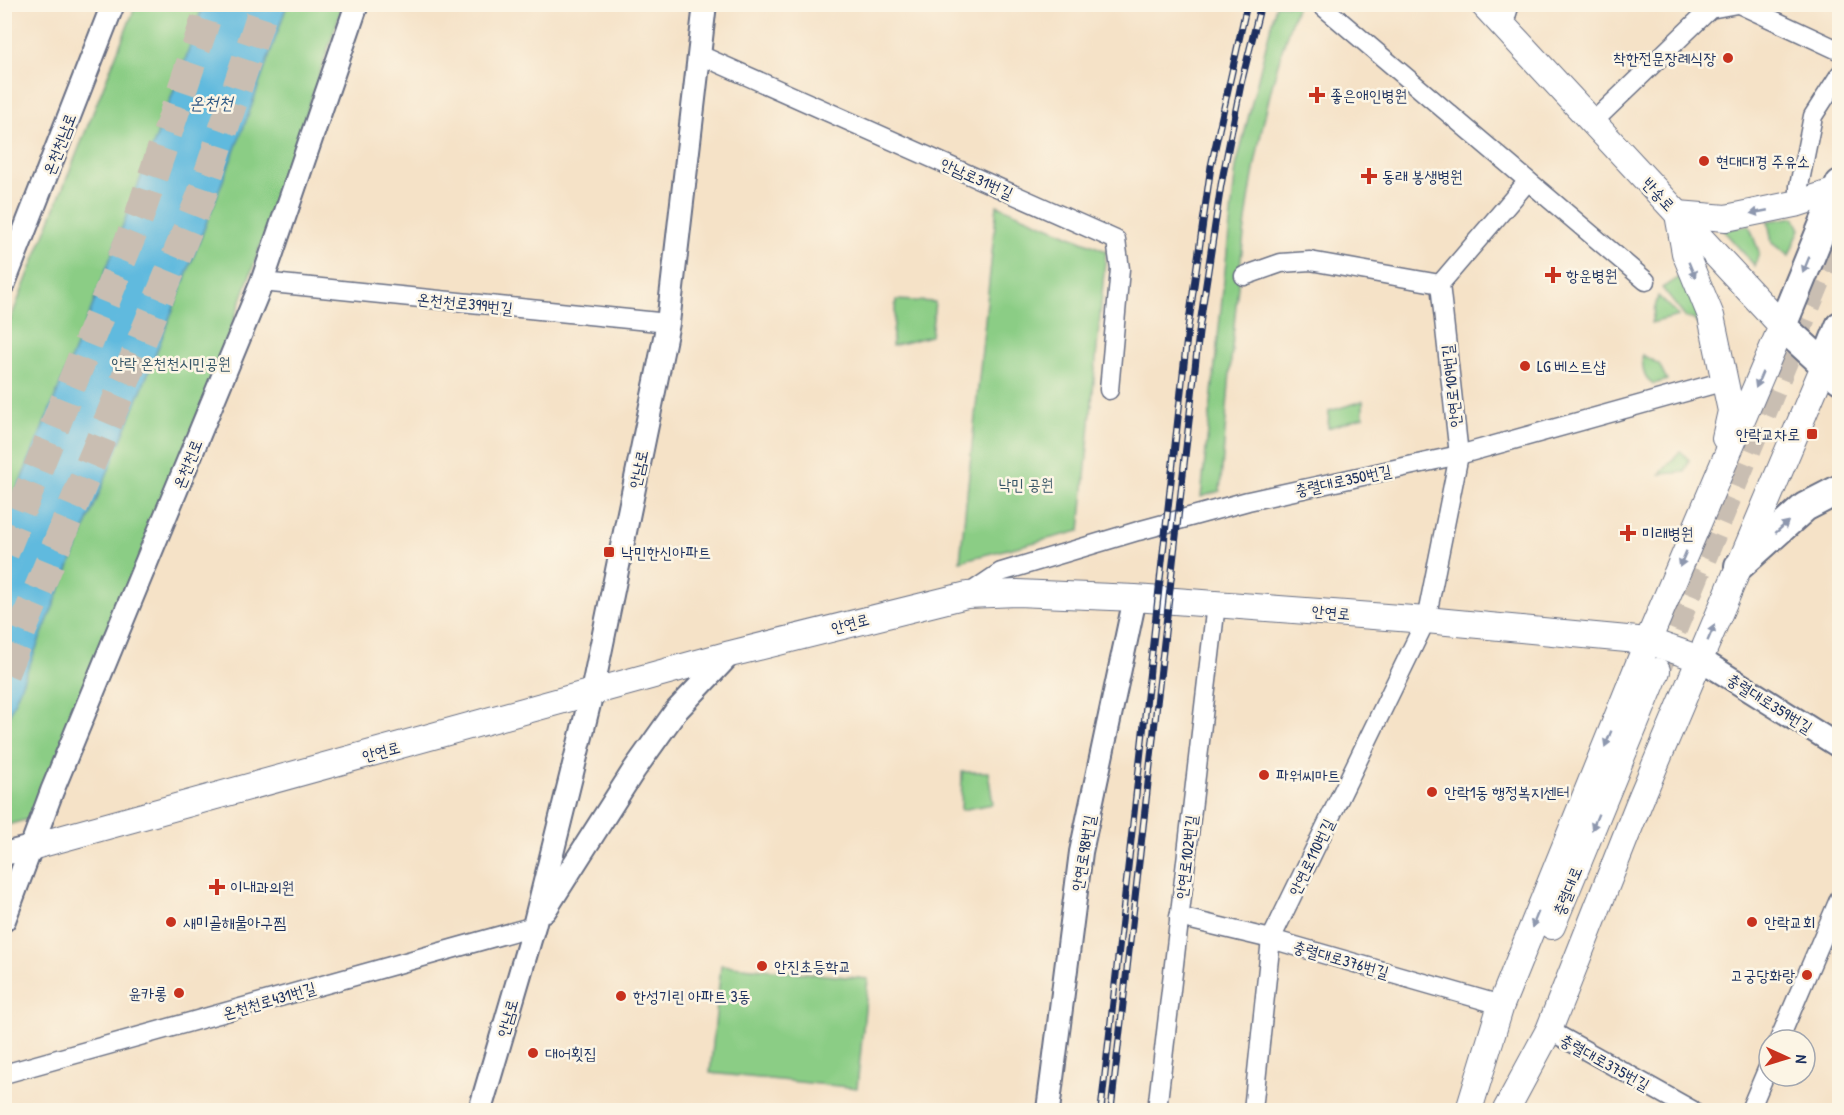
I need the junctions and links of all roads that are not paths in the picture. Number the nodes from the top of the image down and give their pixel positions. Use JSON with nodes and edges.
{"nodes":[{"id":1,"x":113,"y":4,"type":"edge"},
{"id":2,"x":357,"y":4,"type":"edge"},
{"id":3,"x":705,"y":4,"type":"edge"},
{"id":4,"x":1320,"y":4,"type":"edge"},
{"id":5,"x":1483,"y":4,"type":"edge"},
{"id":6,"x":1738,"y":4,"type":"edge"},
{"id":7,"x":1506,"y":15,"type":"edge"},
{"id":8,"x":1839,"y":51,"type":"edge"},
{"id":9,"x":700,"y":55,"type":"junction"},
{"id":10,"x":1839,"y":74,"type":"edge"},
{"id":11,"x":1593,"y":122,"type":"junction"},
{"id":12,"x":1528,"y":181,"type":"junction"},
{"id":13,"x":1837,"y":200,"type":"edge"},
{"id":14,"x":1798,"y":203,"type":"junction"},
{"id":15,"x":1678,"y":214,"type":"junction"},
{"id":16,"x":1244,"y":276,"type":"dead end"},
{"id":17,"x":1646,"y":281,"type":"dead end"},
{"id":18,"x":262,"y":282,"type":"junction"},
{"id":19,"x":4,"y":283,"type":"edge"},
{"id":20,"x":1440,"y":284,"type":"junction"},
{"id":21,"x":668,"y":323,"type":"junction"},
{"id":22,"x":1782,"y":326,"type":"junction"},
{"id":23,"x":1839,"y":326,"type":"edge"},
{"id":24,"x":1832,"y":372,"type":"edge"},
{"id":25,"x":1725,"y":381,"type":"junction"},
{"id":26,"x":1109,"y":390,"type":"dead end"},
{"id":27,"x":1459,"y":454,"type":"junction"},
{"id":28,"x":1715,"y":485,"type":"junction"},
{"id":29,"x":1839,"y":489,"type":"edge"},
{"id":30,"x":1739,"y":566,"type":"junction"},
{"id":31,"x":967,"y":595,"type":"junction"},
{"id":32,"x":1135,"y":598,"type":"junction"},
{"id":33,"x":1216,"y":604,"type":"junction"},
{"id":34,"x":1426,"y":620,"type":"junction"},
{"id":35,"x":1647,"y":641,"type":"junction"},
{"id":36,"x":730,"y":654,"type":"junction"},
{"id":37,"x":1700,"y":659,"type":"junction"},
{"id":38,"x":592,"y":692,"type":"junction"},
{"id":39,"x":1839,"y":747,"type":"edge"},
{"id":40,"x":19,"y":850,"type":"edge"},
{"id":41,"x":1839,"y":897,"type":"edge"},
{"id":42,"x":1179,"y":917,"type":"junction"},
{"id":43,"x":4,"y":920,"type":"edge"},
{"id":44,"x":534,"y":926,"type":"junction"},
{"id":45,"x":1271,"y":939,"type":"junction"},
{"id":46,"x":1501,"y":1005,"type":"junction"},
{"id":47,"x":1784,"y":1028,"type":"edge"},
{"id":48,"x":1549,"y":1030,"type":"junction"},
{"id":49,"x":4,"y":1074,"type":"edge"},
{"id":50,"x":1759,"y":1088,"type":"edge"},
{"id":51,"x":480,"y":1110,"type":"edge"},
{"id":52,"x":1048,"y":1110,"type":"edge"},
{"id":53,"x":1156,"y":1110,"type":"edge"},
{"id":54,"x":1253,"y":1110,"type":"edge"},
{"id":55,"x":1469,"y":1110,"type":"edge"},
{"id":56,"x":1475,"y":1110,"type":"edge"},
{"id":57,"x":1497,"y":1110,"type":"edge"},
{"id":58,"x":1506,"y":1110,"type":"edge"},
{"id":59,"x":1692,"y":1110,"type":"edge"},
{"id":60,"x":1750,"y":1110,"type":"edge"}],
"edges":[{"from":1,"to":19,"type":"street","name":"온천천남로"},
{"from":2,"to":18,"type":"street","name":"온천천로"},
{"from":3,"to":9,"type":"street","name":"안남로"},
{"from":4,"to":12,"type":"street"},
{"from":5,"to":7,"type":"main road","name":"반송로"},
{"from":6,"to":8,"type":"street"},
{"from":6,"to":11,"type":"street"},
{"from":7,"to":11,"type":"main road","name":"반송로"},
{"from":9,"to":21,"type":"street","name":"안남로"},
{"from":9,"to":26,"type":"street","name":"안남로31번길"},
{"from":10,"to":14,"type":"street"},
{"from":11,"to":15,"type":"main road","name":"반송로"},
{"from":12,"to":17,"type":"street"},
{"from":12,"to":20,"type":"street"},
{"from":13,"to":14,"type":"main road"},
{"from":13,"to":22,"type":"main road","one_way":true},
{"from":14,"to":15,"type":"main road","one_way":true},
{"from":15,"to":22,"type":"main road","name":"반송로"},
{"from":15,"to":25,"type":"main road","one_way":true},
{"from":16,"to":20,"type":"street"},
{"from":18,"to":21,"type":"street","name":"온천천로399번길"},
{"from":18,"to":40,"type":"street","name":"온천천로"},
{"from":20,"to":27,"type":"street","name":"안연로109번길"},
{"from":21,"to":38,"type":"street","name":"안남로"},
{"from":22,"to":24,"type":"main road","name":"반송로"},
{"from":22,"to":28,"type":"main road","one_way":true},
{"from":23,"to":24,"type":"main road"},
{"from":24,"to":30,"type":"main road"},
{"from":25,"to":27,"type":"street","name":"충렬대로350번길"},
{"from":25,"to":28,"type":"main road"},
{"from":27,"to":31,"type":"street","name":"충렬대로350번길"},
{"from":27,"to":34,"type":"street","name":"안연로109번길"},
{"from":28,"to":35,"type":"main road","one_way":true},
{"from":30,"to":29,"type":"main road","one_way":true},
{"from":37,"to":30,"type":"main road","one_way":true},
{"from":31,"to":32,"type":"main road","name":"안연로"},
{"from":31,"to":36,"type":"main road","name":"안연로"},
{"from":32,"to":33,"type":"main road","name":"안연로"},
{"from":32,"to":52,"type":"street","name":"안연로98번길"},
{"from":33,"to":34,"type":"main road","name":"안연로"},
{"from":33,"to":42,"type":"street","name":"안연로102번길"},
{"from":34,"to":35,"type":"main road","name":"안연로"},
{"from":34,"to":45,"type":"street","name":"안연로110번길"},
{"from":35,"to":37,"type":"main road","name":"안연로"},
{"from":35,"to":46,"type":"main road","one_way":true},
{"from":36,"to":38,"type":"main road","name":"안연로"},
{"from":36,"to":44,"type":"street","name":"안남로"},
{"from":37,"to":39,"type":"street","name":"충렬대로359번길"},
{"from":37,"to":48,"type":"main road"},
{"from":38,"to":40,"type":"main road","name":"안연로"},
{"from":38,"to":44,"type":"street","name":"안남로"},
{"from":40,"to":43,"type":"street","name":"온천천로"},
{"from":41,"to":47,"type":"street"},
{"from":42,"to":45,"type":"street","name":"충렬대로376번길"},
{"from":42,"to":53,"type":"street","name":"안연로102번길"},
{"from":44,"to":49,"type":"street","name":"온천천로431번길"},
{"from":44,"to":51,"type":"street","name":"안남로"},
{"from":45,"to":46,"type":"street","name":"충렬대로376번길"},
{"from":45,"to":54,"type":"street","name":"안연로110번길"},
{"from":46,"to":55,"type":"main road"},
{"from":48,"to":58,"type":"main road"},
{"from":48,"to":59,"type":"street","name":"충렬대로375번길"},
{"from":50,"to":60,"type":"street"},
{"from":57,"to":56,"type":"main road","name":"충렬대로","one_way":true}]}
